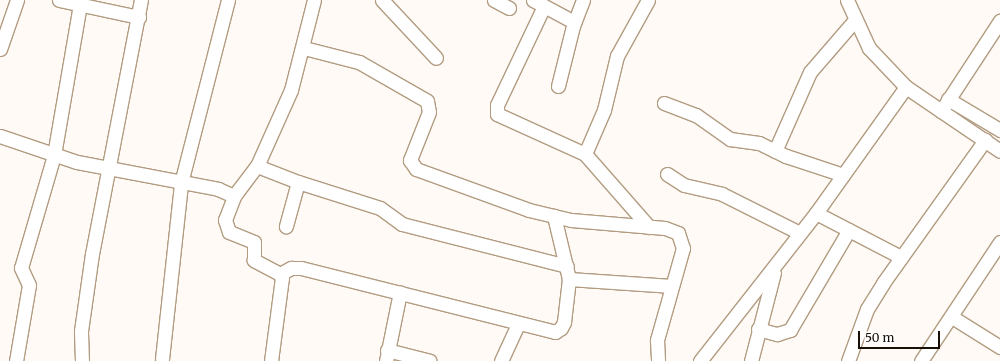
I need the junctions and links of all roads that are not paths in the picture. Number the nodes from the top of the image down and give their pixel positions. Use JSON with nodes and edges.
{"nodes":[{"id":1,"x":17,"y":0,"type":"edge"},
{"id":2,"x":59,"y":0,"type":"edge"},
{"id":3,"x":141,"y":0,"type":"edge"},
{"id":4,"x":228,"y":0,"type":"edge"},
{"id":5,"x":314,"y":0,"type":"edge"},
{"id":6,"x":382,"y":0,"type":"edge"},
{"id":7,"x":494,"y":0,"type":"edge"},
{"id":8,"x":583,"y":0,"type":"edge"},
{"id":9,"x":648,"y":0,"type":"edge"},
{"id":10,"x":847,"y":0,"type":"edge"},
{"id":11,"x":538,"y":3,"type":"edge"},
{"id":12,"x":80,"y":5,"type":"junction"},
{"id":13,"x":509,"y":8,"type":"dead end"},
{"id":14,"x":139,"y":18,"type":"junction"},
{"id":15,"x":855,"y":20,"type":"junction"},
{"id":16,"x":1000,"y":20,"type":"edge"},
{"id":17,"x":574,"y":22,"type":"junction"},
{"id":18,"x":304,"y":48,"type":"junction"},
{"id":19,"x":0,"y":49,"type":"edge"},
{"id":20,"x":436,"y":58,"type":"dead end"},
{"id":21,"x":558,"y":86,"type":"dead end"},
{"id":22,"x":906,"y":86,"type":"junction"},
{"id":23,"x":948,"y":100,"type":"junction"},
{"id":24,"x":664,"y":103,"type":"dead end"},
{"id":25,"x":941,"y":111,"type":"junction"},
{"id":26,"x":1000,"y":130,"type":"edge"},
{"id":27,"x":0,"y":136,"type":"edge"},
{"id":28,"x":985,"y":140,"type":"junction"},
{"id":29,"x":775,"y":151,"type":"junction"},
{"id":30,"x":1000,"y":151,"type":"edge"},
{"id":31,"x":585,"y":154,"type":"junction"},
{"id":32,"x":54,"y":155,"type":"junction"},
{"id":33,"x":257,"y":166,"type":"junction"},
{"id":34,"x":108,"y":170,"type":"junction"},
{"id":35,"x":668,"y":174,"type":"dead end"},
{"id":36,"x":843,"y":175,"type":"junction"},
{"id":37,"x":298,"y":182,"type":"junction"},
{"id":38,"x":181,"y":183,"type":"junction"},
{"id":39,"x":234,"y":196,"type":"junction"},
{"id":40,"x":816,"y":213,"type":"junction"},
{"id":41,"x":554,"y":216,"type":"junction"},
{"id":42,"x":286,"y":226,"type":"dead end"},
{"id":43,"x":649,"y":227,"type":"junction"},
{"id":44,"x":849,"y":230,"type":"junction"},
{"id":45,"x":800,"y":233,"type":"junction"},
{"id":46,"x":1000,"y":242,"type":"edge"},
{"id":47,"x":901,"y":257,"type":"junction"},
{"id":48,"x":776,"y":264,"type":"junction"},
{"id":49,"x":568,"y":272,"type":"junction"},
{"id":50,"x":280,"y":274,"type":"junction"},
{"id":51,"x":672,"y":286,"type":"junction"},
{"id":52,"x":400,"y":292,"type":"junction"},
{"id":53,"x":952,"y":317,"type":"junction"},
{"id":54,"x":518,"y":324,"type":"junction"},
{"id":55,"x":758,"y":329,"type":"junction"},
{"id":56,"x":1000,"y":348,"type":"edge"},
{"id":57,"x":386,"y":356,"type":"edge"},
{"id":58,"x":162,"y":359,"type":"dead end"},
{"id":59,"x":16,"y":361,"type":"edge"},
{"id":60,"x":82,"y":361,"type":"edge"},
{"id":61,"x":271,"y":361,"type":"edge"},
{"id":62,"x":430,"y":361,"type":"edge"},
{"id":63,"x":501,"y":361,"type":"edge"},
{"id":64,"x":658,"y":361,"type":"edge"},
{"id":65,"x":700,"y":361,"type":"edge"},
{"id":66,"x":751,"y":361,"type":"edge"},
{"id":67,"x":848,"y":361,"type":"edge"},
{"id":68,"x":921,"y":361,"type":"edge"}],
"edges":[{"from":1,"to":19,"type":"street"},
{"from":2,"to":12,"type":"street"},
{"from":3,"to":14,"type":"street"},
{"from":4,"to":38,"type":"street"},
{"from":5,"to":18,"type":"street"},
{"from":6,"to":20,"type":"street"},
{"from":7,"to":13,"type":"street"},
{"from":8,"to":17,"type":"street"},
{"from":9,"to":31,"type":"street"},
{"from":10,"to":15,"type":"street"},
{"from":11,"to":17,"type":"street"},
{"from":11,"to":31,"type":"street"},
{"from":12,"to":14,"type":"street"},
{"from":12,"to":32,"type":"street"},
{"from":14,"to":34,"type":"street"},
{"from":15,"to":22,"type":"street"},
{"from":15,"to":29,"type":"street"},
{"from":16,"to":23,"type":"street"},
{"from":17,"to":21,"type":"street"},
{"from":18,"to":33,"type":"street"},
{"from":18,"to":41,"type":"street"},
{"from":22,"to":25,"type":"street"},
{"from":22,"to":36,"type":"street"},
{"from":23,"to":25,"type":"street"},
{"from":23,"to":26,"type":"street"},
{"from":24,"to":29,"type":"street"},
{"from":25,"to":28,"type":"street"},
{"from":27,"to":32,"type":"street"},
{"from":28,"to":30,"type":"street"},
{"from":28,"to":47,"type":"street"},
{"from":29,"to":36,"type":"street"},
{"from":31,"to":43,"type":"street"},
{"from":32,"to":34,"type":"street"},
{"from":32,"to":59,"type":"street"},
{"from":33,"to":37,"type":"street"},
{"from":33,"to":39,"type":"street"},
{"from":34,"to":38,"type":"street"},
{"from":34,"to":60,"type":"street"},
{"from":35,"to":45,"type":"street"},
{"from":36,"to":40,"type":"street"},
{"from":37,"to":42,"type":"street"},
{"from":37,"to":49,"type":"street"},
{"from":38,"to":39,"type":"street"},
{"from":38,"to":58,"type":"street"},
{"from":39,"to":50,"type":"street"},
{"from":40,"to":44,"type":"street"},
{"from":40,"to":45,"type":"street"},
{"from":41,"to":43,"type":"street"},
{"from":41,"to":49,"type":"street"},
{"from":43,"to":51,"type":"street"},
{"from":44,"to":47,"type":"street"},
{"from":44,"to":55,"type":"street"},
{"from":45,"to":48,"type":"street"},
{"from":46,"to":53,"type":"street"},
{"from":47,"to":67,"type":"street"},
{"from":48,"to":55,"type":"street"},
{"from":48,"to":65,"type":"street"},
{"from":49,"to":51,"type":"street"},
{"from":49,"to":54,"type":"street"},
{"from":50,"to":52,"type":"street"},
{"from":50,"to":61,"type":"street"},
{"from":51,"to":64,"type":"street"},
{"from":52,"to":54,"type":"street"},
{"from":52,"to":57,"type":"street"},
{"from":53,"to":56,"type":"street"},
{"from":53,"to":68,"type":"street"},
{"from":54,"to":63,"type":"street"},
{"from":55,"to":66,"type":"street"},
{"from":57,"to":62,"type":"street"}]}
